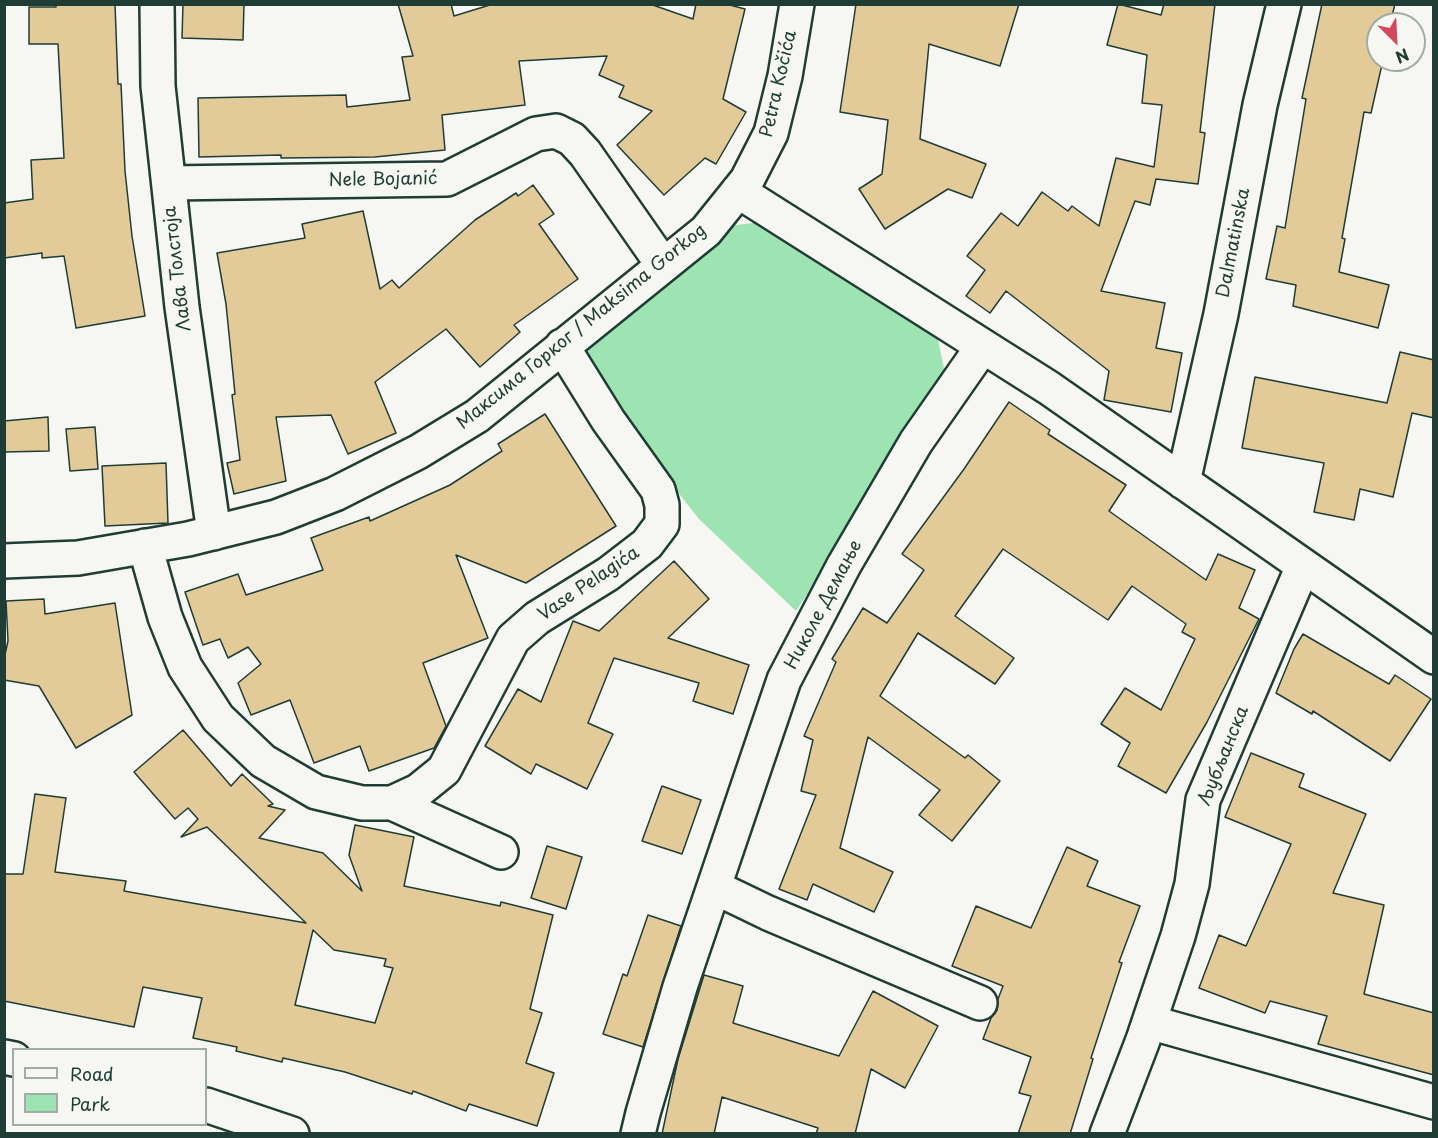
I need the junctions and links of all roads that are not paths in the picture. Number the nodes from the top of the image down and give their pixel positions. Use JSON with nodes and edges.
{"nodes":[{"id":1,"x":157,"y":4,"type":"edge"},
{"id":2,"x":797,"y":4,"type":"edge"},
{"id":3,"x":1284,"y":4,"type":"edge"},
{"id":4,"x":169,"y":183,"type":"junction"},
{"id":5,"x":738,"y":191,"type":"junction"},
{"id":6,"x":663,"y":265,"type":"junction"},
{"id":7,"x":562,"y":346,"type":"junction"},
{"id":8,"x":983,"y":346,"type":"junction"},
{"id":9,"x":1183,"y":482,"type":"junction"},
{"id":10,"x":214,"y":532,"type":"junction"},
{"id":11,"x":145,"y":546,"type":"junction"},
{"id":12,"x":4,"y":561,"type":"edge"},
{"id":13,"x":1303,"y":566,"type":"junction"},
{"id":14,"x":1434,"y":657,"type":"edge"},
{"id":15,"x":392,"y":803,"type":"junction"},
{"id":16,"x":501,"y":852,"type":"dead end"},
{"id":17,"x":714,"y":887,"type":"junction"},
{"id":18,"x":980,"y":1003,"type":"dead end"},
{"id":19,"x":1149,"y":1022,"type":"junction"},
{"id":20,"x":1434,"y":1102,"type":"edge"},
{"id":21,"x":207,"y":1105,"type":"edge"},
{"id":22,"x":292,"y":1134,"type":"edge"},
{"id":23,"x":638,"y":1134,"type":"edge"},
{"id":24,"x":1107,"y":1134,"type":"edge"}],
"edges":[{"from":1,"to":4,"type":"street","name":"Лава Толстоја"},
{"from":2,"to":5,"type":"street","name":"Petra Kočića"},
{"from":3,"to":9,"type":"street","name":"Dalmatinska"},
{"from":4,"to":6,"type":"street","name":"Nele Bojanić"},
{"from":4,"to":10,"type":"street","name":"Лава Толстоја"},
{"from":5,"to":6,"type":"street","name":"Максима Горког / Maksima Gorkog"},
{"from":5,"to":8,"type":"street"},
{"from":6,"to":7,"type":"street","name":"Максима Горког / Maksima Gorkog"},
{"from":7,"to":10,"type":"street","name":"Максима Горког / Maksima Gorkog"},
{"from":7,"to":15,"type":"street","name":"Vase Pelagića"},
{"from":8,"to":9,"type":"street"},
{"from":8,"to":17,"type":"street","name":"Николе Демање"},
{"from":9,"to":13,"type":"street"},
{"from":10,"to":11,"type":"street","name":"Максима Горког / Maksima Gorkog"},
{"from":11,"to":12,"type":"street","name":"Максима Горког / Maksima Gorkog"},
{"from":11,"to":15,"type":"street","name":"Vase Pelagića"},
{"from":13,"to":14,"type":"street"},
{"from":13,"to":19,"type":"street","name":"Љубљанска"},
{"from":15,"to":16,"type":"street","name":"Vase Pelagića"},
{"from":17,"to":18,"type":"street"},
{"from":17,"to":23,"type":"street","name":"Николе Демање"},
{"from":19,"to":20,"type":"street"},
{"from":19,"to":24,"type":"street","name":"Љубљанска"},
{"from":21,"to":22,"type":"street"}]}
